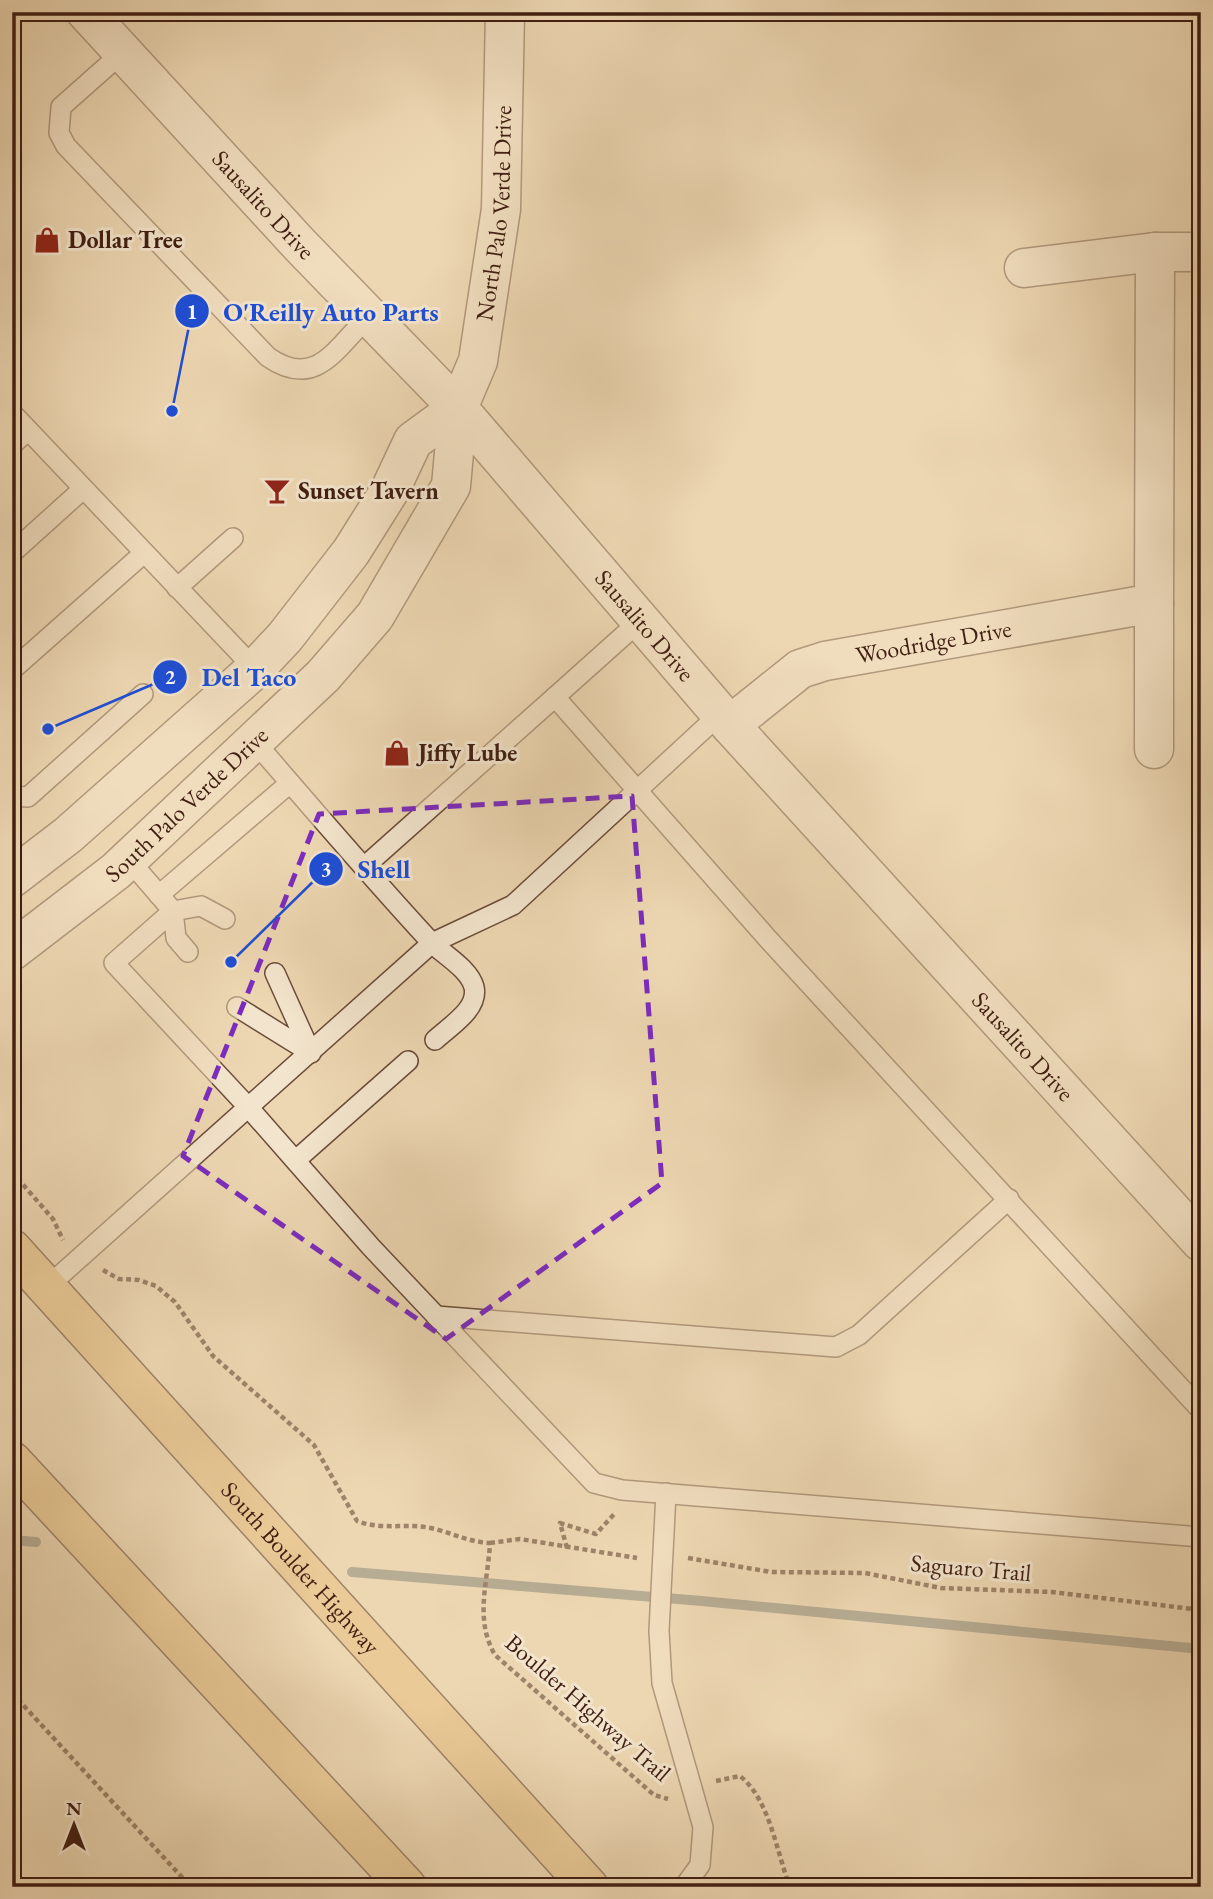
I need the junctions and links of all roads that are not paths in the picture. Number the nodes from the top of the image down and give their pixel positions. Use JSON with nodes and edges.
{"nodes":[{"id":1,"x":86,"y":12,"type":"edge"},
{"id":2,"x":505,"y":12,"type":"edge"},
{"id":3,"x":123,"y":52,"type":"junction"},
{"id":4,"x":1155,"y":252,"type":"junction"},
{"id":5,"x":1201,"y":252,"type":"edge"},
{"id":6,"x":1024,"y":268,"type":"dead end"},
{"id":7,"x":369,"y":316,"type":"junction"},
{"id":8,"x":458,"y":408,"type":"junction"},
{"id":9,"x":12,"y":413,"type":"edge"},
{"id":10,"x":29,"y":430,"type":"junction"},
{"id":11,"x":12,"y":445,"type":"edge"},
{"id":12,"x":83,"y":489,"type":"junction"},
{"id":13,"x":233,"y":538,"type":"dead end"},
{"id":14,"x":15,"y":545,"type":"edge"},
{"id":15,"x":144,"y":553,"type":"junction"},
{"id":16,"x":177,"y":589,"type":"junction"},
{"id":17,"x":1154,"y":603,"type":"junction"},
{"id":18,"x":641,"y":620,"type":"junction"},
{"id":19,"x":255,"y":668,"type":"junction"},
{"id":20,"x":12,"y":670,"type":"edge"},
{"id":21,"x":143,"y":694,"type":"dead end"},
{"id":22,"x":555,"y":697,"type":"junction"},
{"id":23,"x":286,"y":712,"type":"junction"},
{"id":24,"x":725,"y":720,"type":"junction"},
{"id":25,"x":254,"y":741,"type":"junction"},
{"id":26,"x":1154,"y":749,"type":"dead end"},
{"id":27,"x":290,"y":783,"type":"junction"},
{"id":28,"x":638,"y":792,"type":"junction"},
{"id":29,"x":12,"y":796,"type":"edge"},
{"id":30,"x":128,"y":859,"type":"junction"},
{"id":31,"x":364,"y":867,"type":"junction"},
{"id":32,"x":13,"y":876,"type":"edge"},
{"id":33,"x":159,"y":895,"type":"junction"},
{"id":34,"x":173,"y":911,"type":"junction"},
{"id":35,"x":225,"y":919,"type":"dead end"},
{"id":36,"x":432,"y":943,"type":"junction"},
{"id":37,"x":12,"y":951,"type":"edge"},
{"id":38,"x":188,"y":952,"type":"dead end"},
{"id":39,"x":275,"y":973,"type":"dead end"},
{"id":40,"x":237,"y":1007,"type":"dead end"},
{"id":41,"x":435,"y":1040,"type":"dead end"},
{"id":42,"x":311,"y":1053,"type":"junction"},
{"id":43,"x":408,"y":1061,"type":"dead end"},
{"id":44,"x":249,"y":1108,"type":"junction"},
{"id":45,"x":296,"y":1160,"type":"junction"},
{"id":46,"x":1009,"y":1199,"type":"junction"},
{"id":47,"x":1197,"y":1231,"type":"edge"},
{"id":48,"x":12,"y":1249,"type":"edge"},
{"id":49,"x":47,"y":1287,"type":"junction"},
{"id":50,"x":436,"y":1316,"type":"junction"},
{"id":51,"x":1201,"y":1410,"type":"edge"},
{"id":52,"x":12,"y":1461,"type":"edge"},
{"id":53,"x":666,"y":1493,"type":"junction"},
{"id":54,"x":1201,"y":1537,"type":"edge"},
{"id":55,"x":407,"y":1887,"type":"edge"},
{"id":56,"x":589,"y":1887,"type":"edge"},
{"id":57,"x":684,"y":1887,"type":"edge"}],
"edges":[{"from":1,"to":3,"type":"street","name":"Sausalito Drive"},
{"from":2,"to":8,"type":"street","name":"North Palo Verde Drive"},
{"from":3,"to":7,"type":"street","name":"Sausalito Drive"},
{"from":3,"to":7,"type":"lane"},
{"from":4,"to":5,"type":"street"},
{"from":4,"to":6,"type":"street"},
{"from":4,"to":17,"type":"street"},
{"from":7,"to":8,"type":"street","name":"Sausalito Drive"},
{"from":8,"to":18,"type":"street","name":"Sausalito Drive"},
{"from":8,"to":19,"type":"street"},
{"from":8,"to":23,"type":"street","name":"South Palo Verde Drive"},
{"from":9,"to":10,"type":"lane"},
{"from":10,"to":11,"type":"lane"},
{"from":10,"to":12,"type":"lane"},
{"from":12,"to":14,"type":"lane"},
{"from":12,"to":15,"type":"lane"},
{"from":13,"to":16,"type":"lane"},
{"from":15,"to":16,"type":"lane"},
{"from":15,"to":20,"type":"lane"},
{"from":16,"to":19,"type":"lane"},
{"from":17,"to":24,"type":"street","name":"Woodridge Drive"},
{"from":17,"to":26,"type":"street"},
{"from":18,"to":22,"type":"lane"},
{"from":18,"to":24,"type":"street","name":"Sausalito Drive"},
{"from":19,"to":23,"type":"street"},
{"from":19,"to":32,"type":"street"},
{"from":21,"to":29,"type":"lane"},
{"from":22,"to":28,"type":"lane"},
{"from":22,"to":31,"type":"lane"},
{"from":23,"to":25,"type":"street","name":"South Palo Verde Drive"},
{"from":24,"to":28,"type":"lane"},
{"from":24,"to":47,"type":"street","name":"Sausalito Drive"},
{"from":25,"to":27,"type":"lane"},
{"from":25,"to":30,"type":"street","name":"South Palo Verde Drive"},
{"from":27,"to":31,"type":"lane"},
{"from":27,"to":33,"type":"lane"},
{"from":28,"to":36,"type":"lane"},
{"from":28,"to":46,"type":"lane"},
{"from":30,"to":33,"type":"lane"},
{"from":30,"to":37,"type":"street","name":"South Palo Verde Drive"},
{"from":31,"to":36,"type":"lane"},
{"from":33,"to":34,"type":"lane"},
{"from":34,"to":35,"type":"lane"},
{"from":34,"to":38,"type":"lane"},
{"from":34,"to":44,"type":"lane"},
{"from":36,"to":41,"type":"lane"},
{"from":36,"to":42,"type":"lane"},
{"from":39,"to":42,"type":"lane"},
{"from":40,"to":42,"type":"lane"},
{"from":42,"to":44,"type":"lane"},
{"from":43,"to":45,"type":"lane"},
{"from":44,"to":45,"type":"lane"},
{"from":44,"to":49,"type":"lane"},
{"from":45,"to":50,"type":"lane"},
{"from":46,"to":50,"type":"lane"},
{"from":46,"to":51,"type":"lane"},
{"from":48,"to":49,"type":"main road","name":"South Boulder Highway"},
{"from":49,"to":56,"type":"main road","name":"South Boulder Highway"},
{"from":50,"to":53,"type":"lane"},
{"from":52,"to":55,"type":"main road"},
{"from":53,"to":54,"type":"lane"},
{"from":53,"to":57,"type":"lane"}]}
